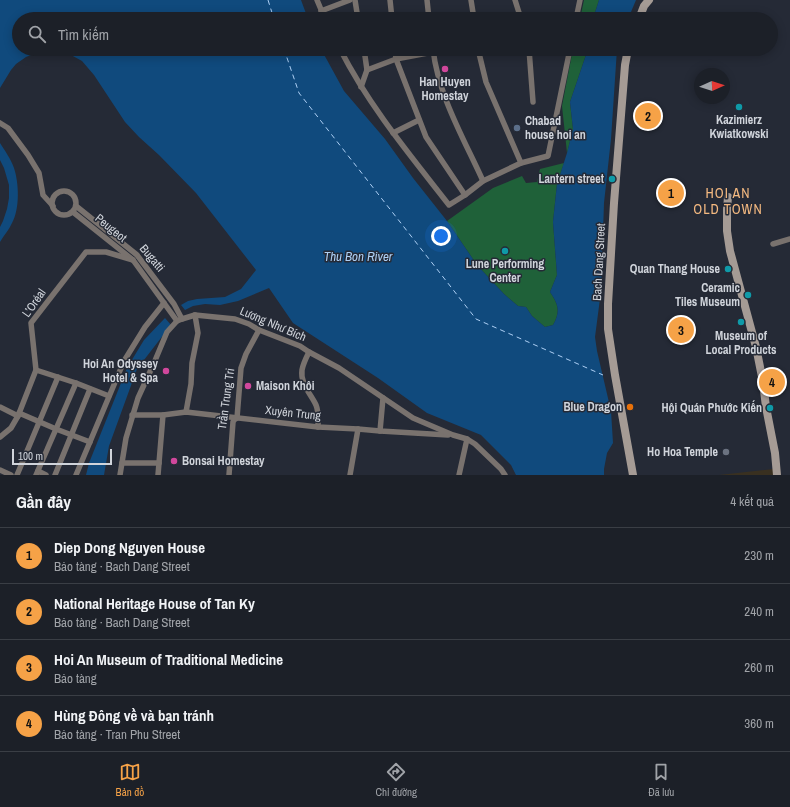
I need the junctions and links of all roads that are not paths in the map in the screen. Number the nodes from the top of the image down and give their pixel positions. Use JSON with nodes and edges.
{"nodes":[{"id":1,"x":317,"y":0,"type":"edge"},
{"id":2,"x":350,"y":0,"type":"edge"},
{"id":3,"x":355,"y":0,"type":"edge"},
{"id":4,"x":390,"y":0,"type":"edge"},
{"id":5,"x":427,"y":0,"type":"edge"},
{"id":6,"x":471,"y":0,"type":"edge"},
{"id":7,"x":515,"y":0,"type":"edge"},
{"id":8,"x":580,"y":0,"type":"edge"},
{"id":9,"x":649,"y":0,"type":"edge"},
{"id":10,"x":321,"y":11,"type":"joint"},
{"id":11,"x":357,"y":12,"type":"edge"},
{"id":12,"x":391,"y":12,"type":"edge"},
{"id":13,"x":428,"y":12,"type":"edge"},
{"id":14,"x":473,"y":12,"type":"edge"},
{"id":15,"x":519,"y":12,"type":"edge"},
{"id":16,"x":577,"y":12,"type":"edge"},
{"id":17,"x":642,"y":12,"type":"edge"},
{"id":18,"x":343,"y":56,"type":"edge"},
{"id":19,"x":365,"y":56,"type":"edge"},
{"id":20,"x":396,"y":56,"type":"edge"},
{"id":21,"x":410,"y":56,"type":"edge"},
{"id":22,"x":434,"y":56,"type":"edge"},
{"id":23,"x":480,"y":56,"type":"edge"},
{"id":24,"x":530,"y":56,"type":"edge"},
{"id":25,"x":569,"y":56,"type":"edge"},
{"id":26,"x":627,"y":56,"type":"edge"},
{"id":27,"x":396,"y":59,"type":"junction"},
{"id":28,"x":367,"y":70,"type":"junction"},
{"id":29,"x":361,"y":87,"type":"junction"},
{"id":30,"x":533,"y":102,"type":"dead end"},
{"id":31,"x":419,"y":120,"type":"junction"},
{"id":32,"x":0,"y":123,"type":"edge"},
{"id":33,"x":393,"y":133,"type":"junction"},
{"id":34,"x":521,"y":164,"type":"junction"},
{"id":35,"x":483,"y":181,"type":"junction"},
{"id":36,"x":465,"y":195,"type":"junction"},
{"id":37,"x":728,"y":197,"type":"dead end"},
{"id":38,"x":52,"y":206,"type":"junction"},
{"id":39,"x":76,"y":206,"type":"junction"},
{"id":40,"x":72,"y":212,"type":"junction"},
{"id":41,"x":790,"y":239,"type":"edge"},
{"id":42,"x":774,"y":244,"type":"dead end"},
{"id":43,"x":133,"y":260,"type":"junction"},
{"id":44,"x":164,"y":303,"type":"junction"},
{"id":45,"x":195,"y":315,"type":"junction"},
{"id":46,"x":179,"y":320,"type":"junction"},
{"id":47,"x":259,"y":330,"type":"junction"},
{"id":48,"x":308,"y":352,"type":"junction"},
{"id":49,"x":36,"y":370,"type":"junction"},
{"id":50,"x":58,"y":378,"type":"junction"},
{"id":51,"x":76,"y":383,"type":"junction"},
{"id":52,"x":90,"y":389,"type":"junction"},
{"id":53,"x":109,"y":396,"type":"junction"},
{"id":54,"x":383,"y":398,"type":"junction"},
{"id":55,"x":0,"y":407,"type":"edge"},
{"id":56,"x":186,"y":412,"type":"junction"},
{"id":57,"x":19,"y":414,"type":"junction"},
{"id":58,"x":132,"y":415,"type":"junction"},
{"id":59,"x":163,"y":415,"type":"junction"},
{"id":60,"x":237,"y":418,"type":"junction"},
{"id":61,"x":40,"y":422,"type":"junction"},
{"id":62,"x":318,"y":427,"type":"junction"},
{"id":63,"x":56,"y":429,"type":"junction"},
{"id":64,"x":358,"y":429,"type":"junction"},
{"id":65,"x":380,"y":431,"type":"junction"},
{"id":66,"x":72,"y":435,"type":"junction"},
{"id":67,"x":452,"y":435,"type":"junction"},
{"id":68,"x":0,"y":437,"type":"edge"},
{"id":69,"x":467,"y":439,"type":"junction"},
{"id":70,"x":90,"y":442,"type":"junction"},
{"id":71,"x":122,"y":463,"type":"junction"},
{"id":72,"x":159,"y":463,"type":"junction"},
{"id":73,"x":0,"y":470,"type":"edge"},
{"id":74,"x":37,"y":473,"type":"edge"},
{"id":75,"x":11,"y":475,"type":"edge"},
{"id":76,"x":17,"y":475,"type":"edge"},
{"id":77,"x":46,"y":475,"type":"edge"},
{"id":78,"x":55,"y":475,"type":"edge"},
{"id":79,"x":76,"y":475,"type":"edge"},
{"id":80,"x":120,"y":475,"type":"edge"},
{"id":81,"x":158,"y":475,"type":"edge"},
{"id":82,"x":228,"y":475,"type":"edge"},
{"id":83,"x":350,"y":475,"type":"edge"},
{"id":84,"x":459,"y":475,"type":"edge"},
{"id":85,"x":505,"y":475,"type":"edge"},
{"id":86,"x":633,"y":475,"type":"edge"},
{"id":87,"x":777,"y":475,"type":"edge"}],
"edges":[{"from":1,"to":10,"type":"street"},
{"from":2,"to":10,"type":"street"},
{"from":3,"to":11,"type":"street"},
{"from":4,"to":12,"type":"street"},
{"from":5,"to":13,"type":"street"},
{"from":6,"to":14,"type":"street"},
{"from":7,"to":15,"type":"street"},
{"from":8,"to":16,"type":"street"},
{"from":9,"to":17,"type":"street"},
{"from":18,"to":29,"type":"street"},
{"from":19,"to":28,"type":"street"},
{"from":20,"to":27,"type":"street"},
{"from":21,"to":27,"type":"street"},
{"from":22,"to":35,"type":"street"},
{"from":23,"to":34,"type":"street"},
{"from":24,"to":30,"type":"street"},
{"from":25,"to":34,"type":"street"},
{"from":26,"to":86,"type":"street","name":"Bach Dang Street"},
{"from":27,"to":28,"type":"street"},
{"from":27,"to":31,"type":"street"},
{"from":28,"to":29,"type":"street"},
{"from":29,"to":33,"type":"street"},
{"from":31,"to":33,"type":"street"},
{"from":31,"to":36,"type":"street"},
{"from":32,"to":38,"type":"street"},
{"from":33,"to":36,"type":"street"},
{"from":34,"to":35,"type":"street"},
{"from":35,"to":36,"type":"street"},
{"from":37,"to":87,"type":"street"},
{"from":38,"to":39,"type":"street"},
{"from":38,"to":40,"type":"street"},
{"from":39,"to":40,"type":"street"},
{"from":39,"to":46,"type":"street","name":"Bugatti"},
{"from":40,"to":43,"type":"street","name":"Peugeot"},
{"from":41,"to":42,"type":"street"},
{"from":43,"to":44,"type":"street","name":"Peugeot"},
{"from":43,"to":49,"type":"street","name":"L’Oréal"},
{"from":44,"to":46,"type":"street","name":"Peugeot"},
{"from":44,"to":53,"type":"street"},
{"from":45,"to":46,"type":"street","name":"Lương Như Bích"},
{"from":45,"to":47,"type":"street","name":"Lương Như Bích"},
{"from":45,"to":56,"type":"street"},
{"from":46,"to":58,"type":"street"},
{"from":47,"to":48,"type":"street","name":"Lương Như Bích"},
{"from":47,"to":60,"type":"street","name":"Trần Trung Tri"},
{"from":48,"to":54,"type":"street","name":"Lương Như Bích"},
{"from":48,"to":62,"type":"street"},
{"from":49,"to":50,"type":"street"},
{"from":49,"to":57,"type":"street","name":"L’Oréal"},
{"from":50,"to":51,"type":"street"},
{"from":50,"to":61,"type":"street"},
{"from":51,"to":52,"type":"street"},
{"from":51,"to":63,"type":"street"},
{"from":52,"to":53,"type":"street"},
{"from":52,"to":66,"type":"street"},
{"from":53,"to":70,"type":"street"},
{"from":54,"to":65,"type":"street"},
{"from":54,"to":67,"type":"street","name":"Lương Như Bích"},
{"from":55,"to":57,"type":"street"},
{"from":56,"to":59,"type":"street","name":"Xuyên Trung"},
{"from":56,"to":60,"type":"street","name":"Xuyên Trung"},
{"from":57,"to":61,"type":"street"},
{"from":57,"to":68,"type":"street","name":"L’Oréal"},
{"from":58,"to":59,"type":"street","name":"Xuyên Trung"},
{"from":58,"to":71,"type":"street"},
{"from":59,"to":72,"type":"street"},
{"from":60,"to":62,"type":"street","name":"Xuyên Trung"},
{"from":60,"to":82,"type":"street","name":"Trần Trung Tri"},
{"from":61,"to":63,"type":"street"},
{"from":61,"to":76,"type":"street"},
{"from":62,"to":64,"type":"street","name":"Xuyên Trung"},
{"from":63,"to":66,"type":"street"},
{"from":63,"to":74,"type":"street"},
{"from":64,"to":65,"type":"street","name":"Xuyên Trung"},
{"from":64,"to":83,"type":"street"},
{"from":65,"to":67,"type":"street","name":"Xuyên Trung"},
{"from":66,"to":70,"type":"street"},
{"from":66,"to":78,"type":"street"},
{"from":67,"to":69,"type":"street","name":"Lương Như Bích"},
{"from":69,"to":84,"type":"street"},
{"from":69,"to":85,"type":"street"},
{"from":70,"to":79,"type":"street"},
{"from":71,"to":72,"type":"street"},
{"from":71,"to":80,"type":"street"},
{"from":72,"to":81,"type":"street"},
{"from":73,"to":75,"type":"street"},
{"from":74,"to":77,"type":"street"}]}
